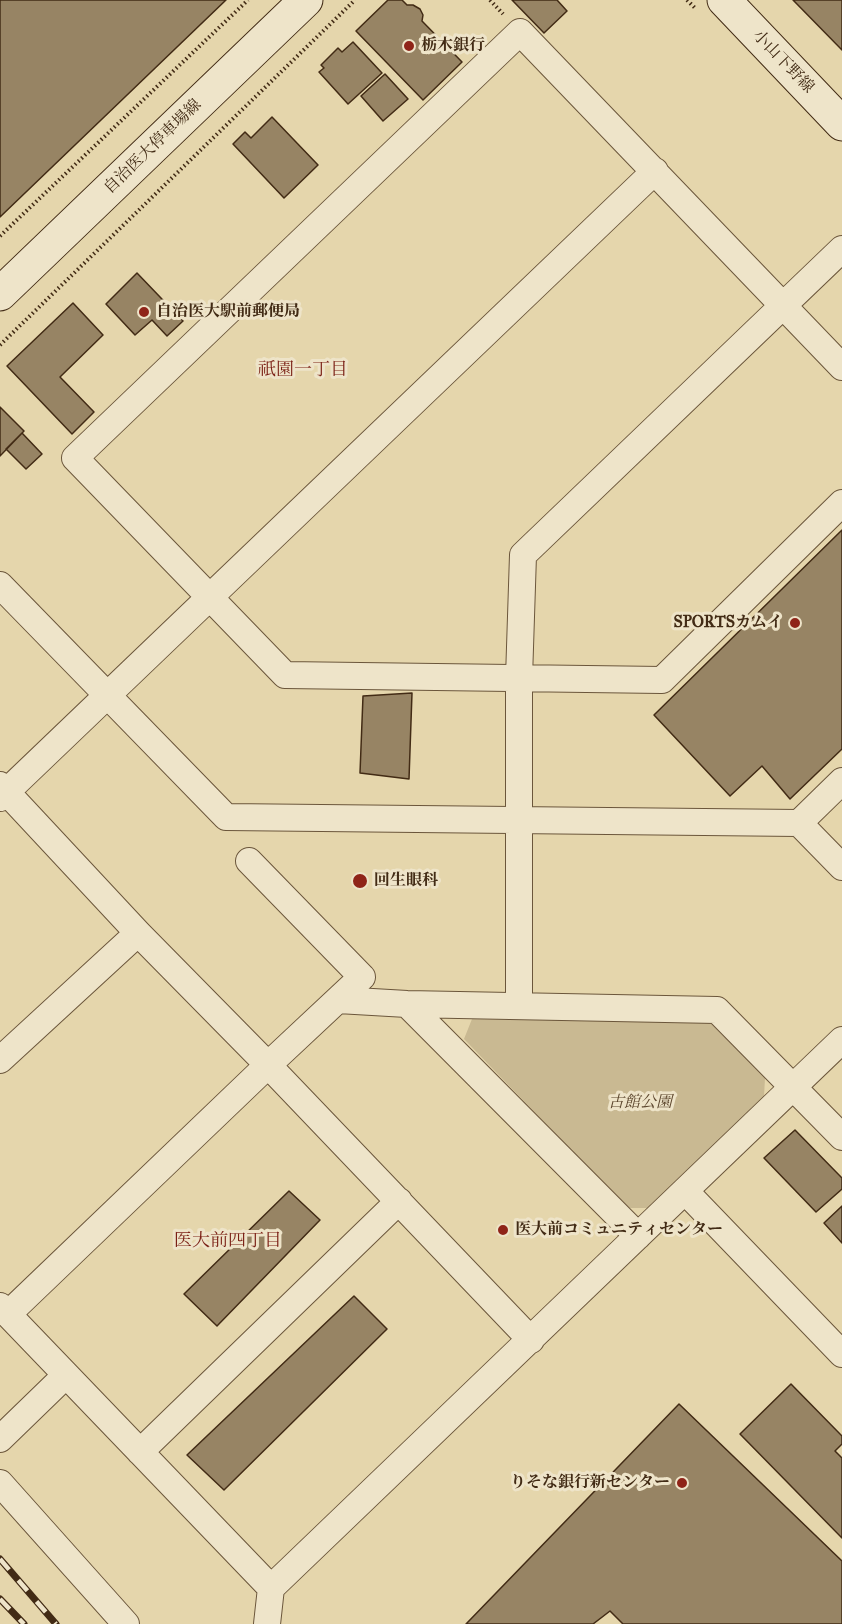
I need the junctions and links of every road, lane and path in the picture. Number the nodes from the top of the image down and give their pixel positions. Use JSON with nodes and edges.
{"nodes":[{"id":1,"x":248,"y":0,"type":"edge"},
{"id":2,"x":306,"y":0,"type":"edge"},
{"id":3,"x":355,"y":0,"type":"edge"},
{"id":4,"x":724,"y":0,"type":"edge"},
{"id":5,"x":842,"y":124,"type":"edge"},
{"id":6,"x":655,"y":171,"type":"junction"},
{"id":7,"x":0,"y":236,"type":"edge"},
{"id":8,"x":842,"y":249,"type":"edge"},
{"id":9,"x":0,"y":294,"type":"edge"},
{"id":10,"x":782,"y":305,"type":"junction"},
{"id":11,"x":0,"y":345,"type":"edge"},
{"id":12,"x":842,"y":368,"type":"edge"},
{"id":13,"x":842,"y":503,"type":"edge"},
{"id":14,"x":0,"y":585,"type":"edge"},
{"id":15,"x":210,"y":597,"type":"junction"},
{"id":16,"x":519,"y":678,"type":"junction"},
{"id":17,"x":108,"y":695,"type":"junction"},
{"id":18,"x":842,"y":781,"type":"edge"},
{"id":19,"x":2,"y":792,"type":"edge"},
{"id":20,"x":520,"y":820,"type":"junction"},
{"id":21,"x":800,"y":823,"type":"junction"},
{"id":22,"x":249,"y":861,"type":"dead end"},
{"id":23,"x":842,"y":867,"type":"edge"},
{"id":24,"x":138,"y":933,"type":"junction"},
{"id":25,"x":338,"y":1000,"type":"junction"},
{"id":26,"x":407,"y":1004,"type":"junction"},
{"id":27,"x":519,"y":1006,"type":"junction"},
{"id":28,"x":842,"y":1040,"type":"edge"},
{"id":29,"x":0,"y":1060,"type":"edge"},
{"id":30,"x":268,"y":1065,"type":"junction"},
{"id":31,"x":793,"y":1087,"type":"junction"},
{"id":32,"x":842,"y":1137,"type":"edge"},
{"id":33,"x":685,"y":1191,"type":"junction"},
{"id":34,"x":399,"y":1201,"type":"junction"},
{"id":35,"x":638,"y":1236,"type":"junction"},
{"id":36,"x":4,"y":1310,"type":"edge"},
{"id":37,"x":531,"y":1340,"type":"junction"},
{"id":38,"x":842,"y":1354,"type":"edge"},
{"id":39,"x":66,"y":1375,"type":"junction"},
{"id":40,"x":0,"y":1439,"type":"edge"},
{"id":41,"x":140,"y":1452,"type":"junction"},
{"id":42,"x":0,"y":1483,"type":"edge"},
{"id":43,"x":271,"y":1588,"type":"junction"},
{"id":44,"x":126,"y":1624,"type":"edge"},
{"id":45,"x":267,"y":1624,"type":"edge"}],
"edges":[{"from":1,"to":7,"type":"path"},
{"from":2,"to":9,"type":"main road","name":"自治医大停車場線"},
{"from":3,"to":11,"type":"path"},
{"from":4,"to":5,"type":"main road","name":"小山下野線"},
{"from":6,"to":10,"type":"street"},
{"from":6,"to":15,"type":"street"},
{"from":6,"to":15,"type":"street"},
{"from":8,"to":10,"type":"street"},
{"from":10,"to":12,"type":"street"},
{"from":10,"to":16,"type":"street"},
{"from":13,"to":16,"type":"street"},
{"from":14,"to":17,"type":"street"},
{"from":15,"to":16,"type":"street"},
{"from":15,"to":17,"type":"street"},
{"from":16,"to":20,"type":"street"},
{"from":17,"to":19,"type":"street"},
{"from":17,"to":20,"type":"street"},
{"from":18,"to":21,"type":"street"},
{"from":19,"to":24,"type":"street"},
{"from":20,"to":21,"type":"street"},
{"from":20,"to":27,"type":"street"},
{"from":21,"to":23,"type":"street"},
{"from":22,"to":25,"type":"street"},
{"from":24,"to":29,"type":"street"},
{"from":24,"to":30,"type":"street"},
{"from":25,"to":26,"type":"street"},
{"from":25,"to":30,"type":"street"},
{"from":26,"to":27,"type":"street"},
{"from":26,"to":35,"type":"street"},
{"from":27,"to":31,"type":"street"},
{"from":28,"to":31,"type":"street"},
{"from":30,"to":34,"type":"street"},
{"from":30,"to":36,"type":"street"},
{"from":31,"to":32,"type":"street"},
{"from":31,"to":33,"type":"street"},
{"from":33,"to":35,"type":"street"},
{"from":33,"to":38,"type":"street"},
{"from":34,"to":37,"type":"street"},
{"from":34,"to":41,"type":"street"},
{"from":35,"to":37,"type":"street"},
{"from":36,"to":39,"type":"street"},
{"from":37,"to":43,"type":"street"},
{"from":39,"to":40,"type":"street"},
{"from":39,"to":41,"type":"street"},
{"from":41,"to":43,"type":"street"},
{"from":42,"to":44,"type":"street"},
{"from":43,"to":45,"type":"street"}]}
